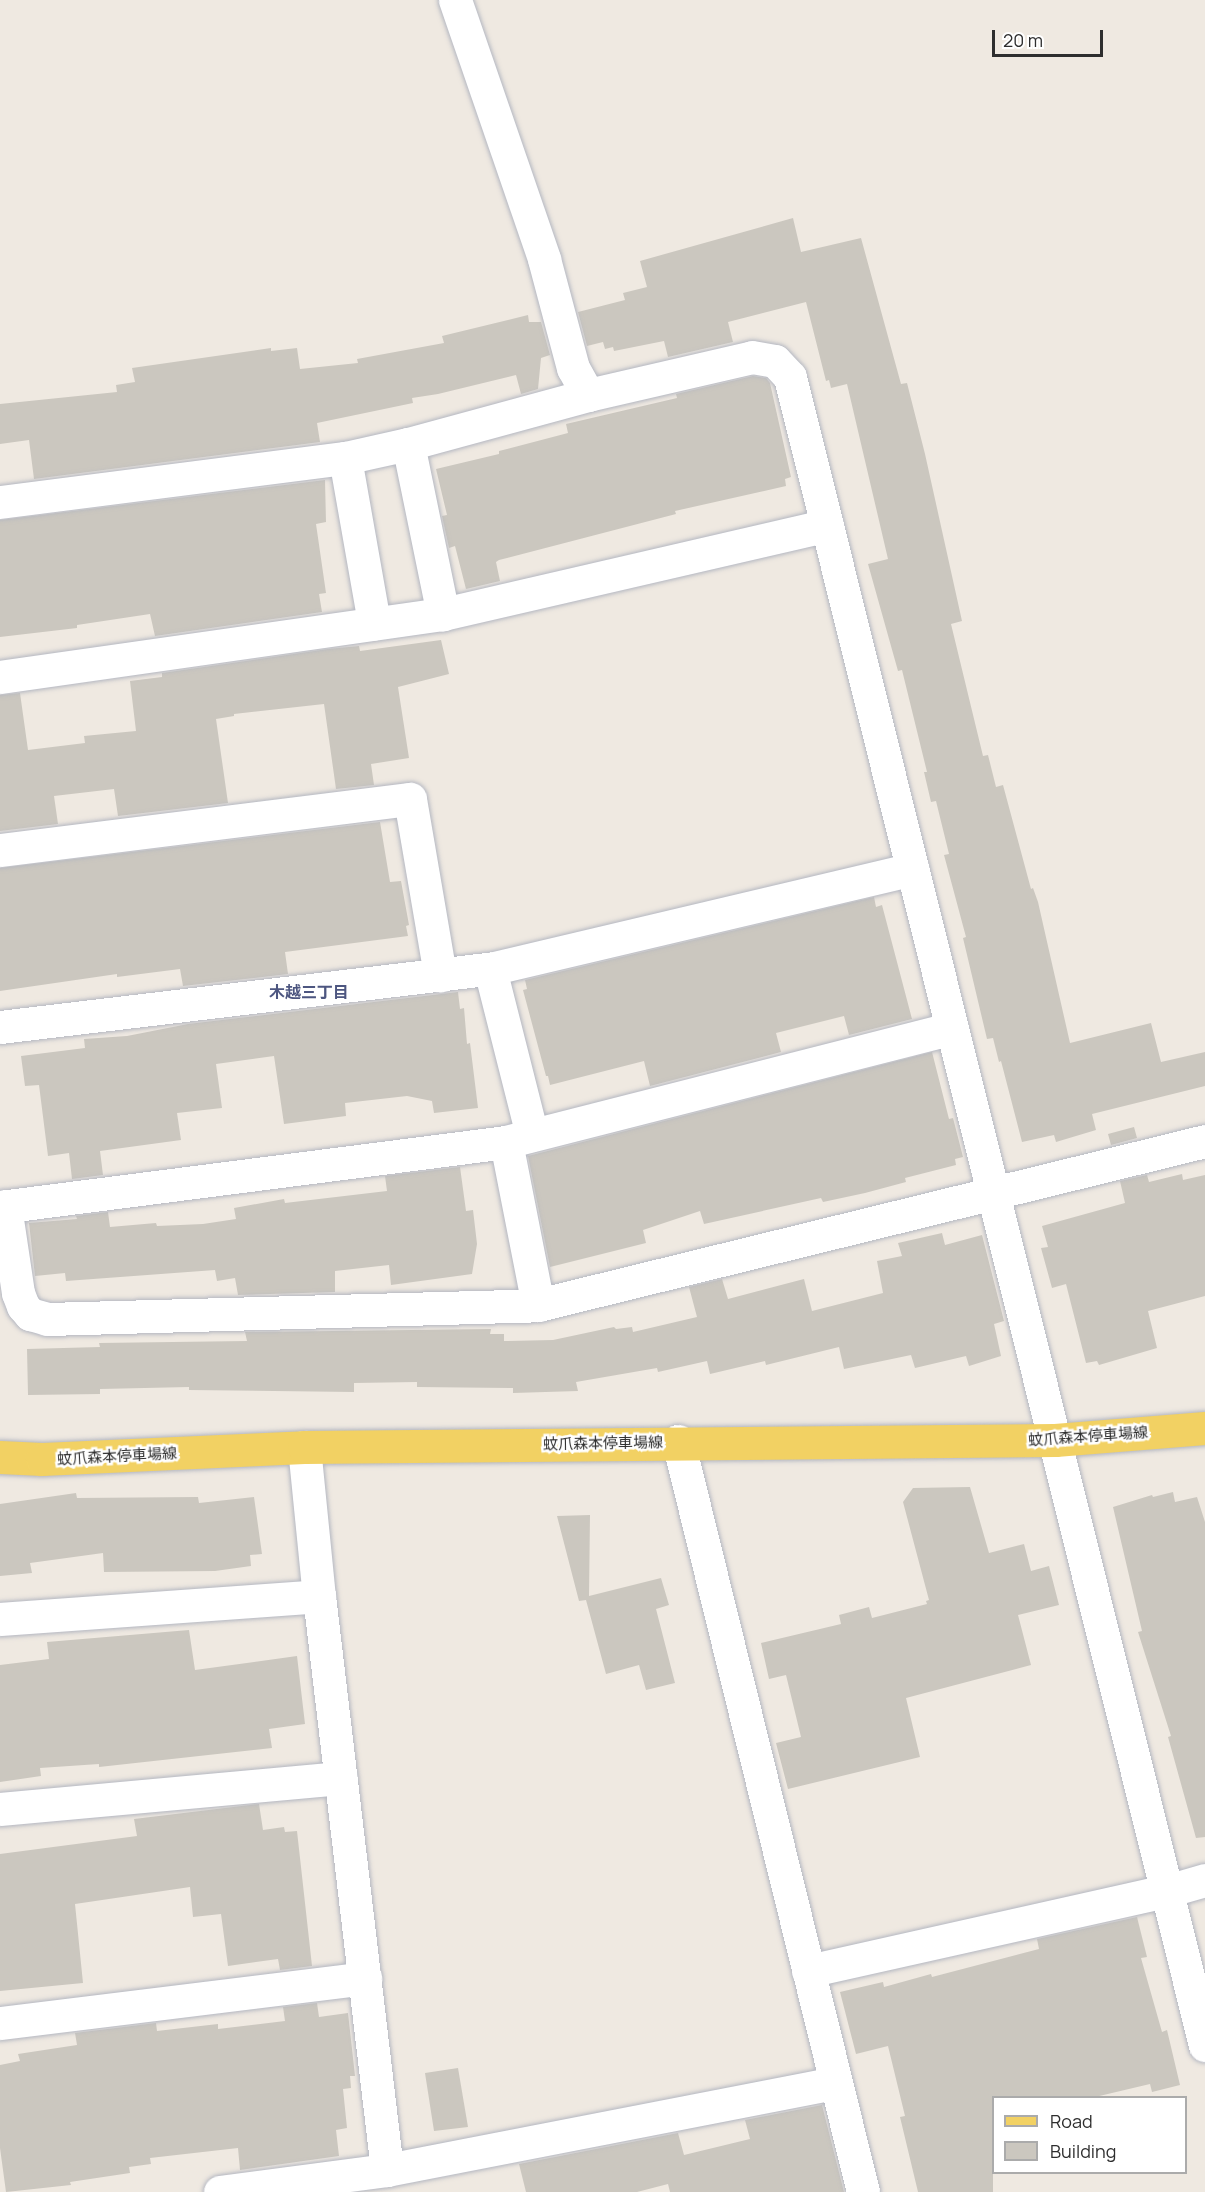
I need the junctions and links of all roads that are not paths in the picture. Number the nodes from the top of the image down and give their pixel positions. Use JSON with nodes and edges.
{"nodes":[{"id":1,"x":455,"y":0,"type":"edge"},
{"id":2,"x":588,"y":395,"type":"junction"},
{"id":3,"x":408,"y":444,"type":"junction"},
{"id":4,"x":345,"y":458,"type":"junction"},
{"id":5,"x":0,"y":502,"type":"edge"},
{"id":6,"x":827,"y":525,"type":"junction"},
{"id":7,"x":443,"y":614,"type":"junction"},
{"id":8,"x":374,"y":623,"type":"junction"},
{"id":9,"x":0,"y":677,"type":"edge"},
{"id":10,"x":0,"y":850,"type":"edge"},
{"id":11,"x":912,"y":868,"type":"junction"},
{"id":12,"x":490,"y":969,"type":"junction"},
{"id":13,"x":440,"y":975,"type":"junction"},
{"id":14,"x":0,"y":1027,"type":"edge"},
{"id":15,"x":952,"y":1028,"type":"junction"},
{"id":16,"x":519,"y":1138,"type":"junction"},
{"id":17,"x":1205,"y":1141,"type":"edge"},
{"id":18,"x":993,"y":1194,"type":"junction"},
{"id":19,"x":3,"y":1207,"type":"edge"},
{"id":20,"x":538,"y":1305,"type":"junction"},
{"id":21,"x":1205,"y":1428,"type":"edge"},
{"id":22,"x":1054,"y":1440,"type":"junction"},
{"id":23,"x":678,"y":1442,"type":"junction"},
{"id":24,"x":304,"y":1447,"type":"junction"},
{"id":25,"x":0,"y":1457,"type":"edge"},
{"id":26,"x":319,"y":1596,"type":"junction"},
{"id":27,"x":0,"y":1619,"type":"edge"},
{"id":28,"x":341,"y":1778,"type":"junction"},
{"id":29,"x":0,"y":1809,"type":"edge"},
{"id":30,"x":1205,"y":1880,"type":"edge"},
{"id":31,"x":1167,"y":1891,"type":"junction"},
{"id":32,"x":808,"y":1971,"type":"junction"},
{"id":33,"x":365,"y":1978,"type":"junction"},
{"id":34,"x":0,"y":2023,"type":"edge"},
{"id":35,"x":1205,"y":2045,"type":"edge"},
{"id":36,"x":836,"y":2083,"type":"junction"},
{"id":37,"x":387,"y":2170,"type":"junction"},
{"id":38,"x":220,"y":2192,"type":"edge"},
{"id":39,"x":863,"y":2192,"type":"edge"}],
"edges":[{"from":1,"to":2,"type":"street"},
{"from":2,"to":3,"type":"street"},
{"from":2,"to":6,"type":"street"},
{"from":3,"to":4,"type":"street"},
{"from":3,"to":7,"type":"street"},
{"from":4,"to":5,"type":"street"},
{"from":4,"to":8,"type":"street"},
{"from":6,"to":7,"type":"street"},
{"from":6,"to":11,"type":"street"},
{"from":7,"to":8,"type":"street"},
{"from":8,"to":9,"type":"street"},
{"from":10,"to":13,"type":"street"},
{"from":11,"to":12,"type":"street"},
{"from":11,"to":15,"type":"street"},
{"from":12,"to":13,"type":"street"},
{"from":12,"to":16,"type":"street"},
{"from":13,"to":14,"type":"street"},
{"from":15,"to":16,"type":"street"},
{"from":15,"to":18,"type":"street"},
{"from":16,"to":19,"type":"street"},
{"from":16,"to":20,"type":"street"},
{"from":17,"to":18,"type":"street"},
{"from":18,"to":20,"type":"street"},
{"from":18,"to":22,"type":"street"},
{"from":19,"to":20,"type":"street"},
{"from":21,"to":22,"type":"main road","name":"蚊爪森本停車場線"},
{"from":22,"to":23,"type":"main road","name":"蚊爪森本停車場線"},
{"from":22,"to":31,"type":"street"},
{"from":23,"to":24,"type":"main road","name":"蚊爪森本停車場線"},
{"from":23,"to":32,"type":"street"},
{"from":24,"to":25,"type":"main road","name":"蚊爪森本停車場線"},
{"from":24,"to":26,"type":"street"},
{"from":26,"to":27,"type":"street"},
{"from":26,"to":28,"type":"street"},
{"from":28,"to":29,"type":"street"},
{"from":28,"to":33,"type":"street"},
{"from":30,"to":31,"type":"street"},
{"from":31,"to":32,"type":"street"},
{"from":31,"to":35,"type":"street"},
{"from":32,"to":36,"type":"street"},
{"from":33,"to":34,"type":"street"},
{"from":33,"to":37,"type":"street"},
{"from":36,"to":37,"type":"street"},
{"from":36,"to":39,"type":"street"},
{"from":37,"to":38,"type":"street"}]}
